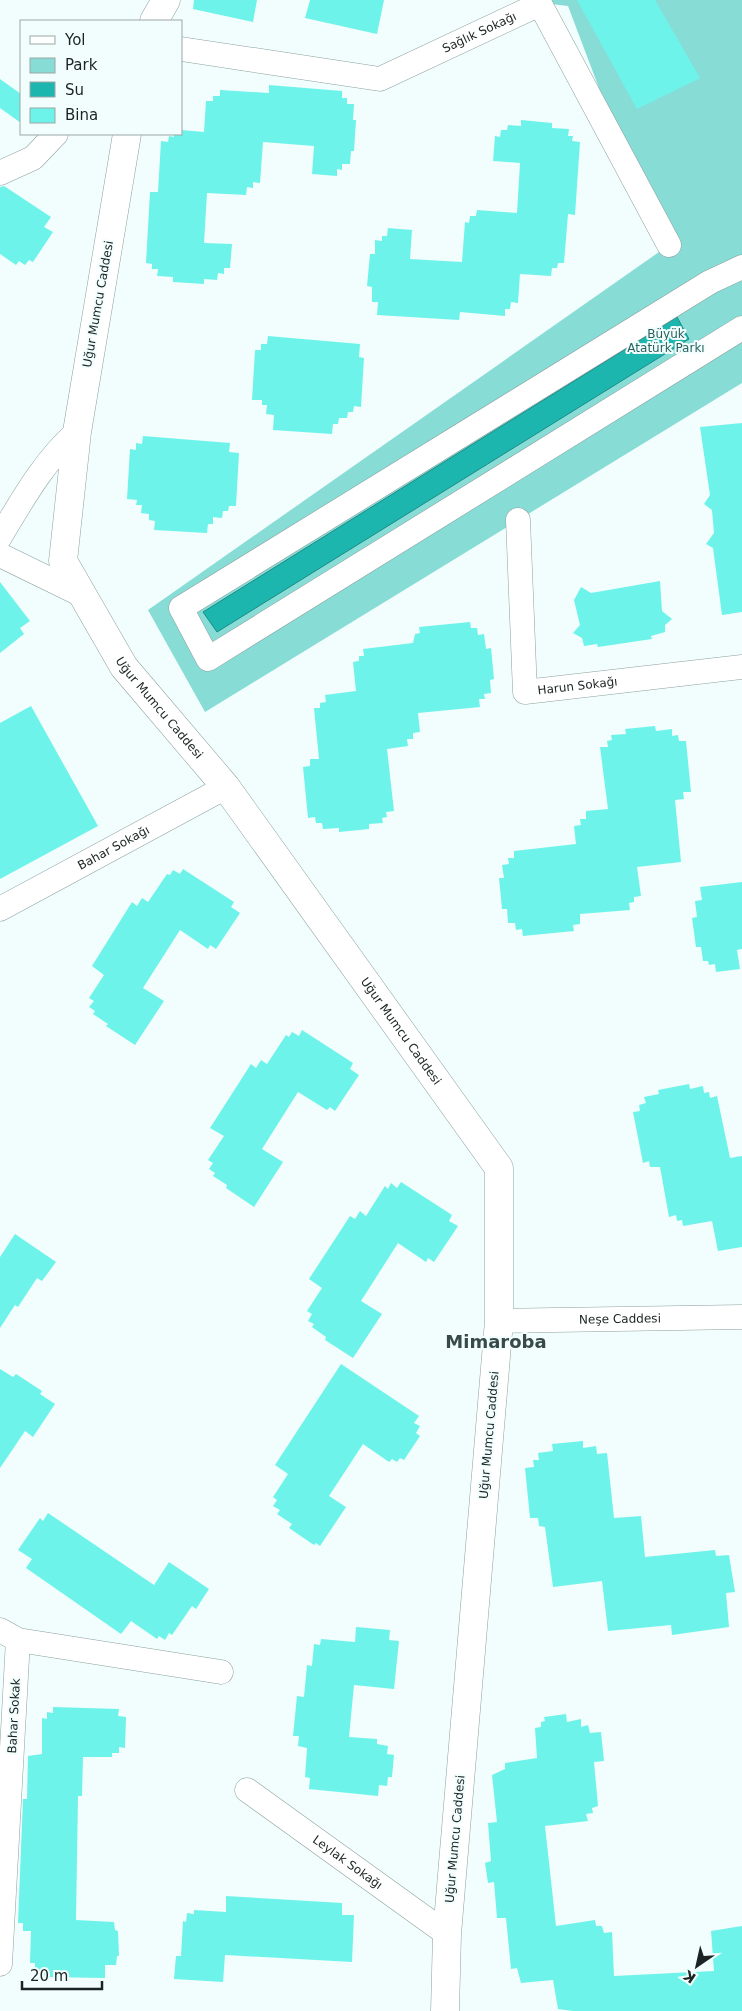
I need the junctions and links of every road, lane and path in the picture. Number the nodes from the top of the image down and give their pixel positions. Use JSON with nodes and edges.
{"nodes":[{"id":1,"x":166,"y":0,"type":"edge"},
{"id":2,"x":155,"y":20,"type":"edge"},
{"id":3,"x":182,"y":49,"type":"edge"},
{"id":4,"x":55,"y":135,"type":"edge"},
{"id":5,"x":127,"y":135,"type":"edge"},
{"id":6,"x":0,"y":173,"type":"edge"},
{"id":7,"x":669,"y":245,"type":"dead end"},
{"id":8,"x":742,"y":267,"type":"edge"},
{"id":9,"x":742,"y":328,"type":"edge"},
{"id":10,"x":77,"y":432,"type":"junction"},
{"id":11,"x":518,"y":520,"type":"dead end"},
{"id":12,"x":0,"y":537,"type":"edge"},
{"id":13,"x":0,"y":555,"type":"edge"},
{"id":14,"x":82,"y":594,"type":"junction"},
{"id":15,"x":742,"y":667,"type":"edge"},
{"id":16,"x":226,"y":787,"type":"junction"},
{"id":17,"x":0,"y":909,"type":"edge"},
{"id":18,"x":742,"y":1317,"type":"edge"},
{"id":19,"x":499,"y":1321,"type":"junction"},
{"id":20,"x":9,"y":1635,"type":"edge"},
{"id":21,"x":221,"y":1672,"type":"dead end"},
{"id":22,"x":247,"y":1790,"type":"dead end"},
{"id":23,"x":447,"y":1934,"type":"junction"},
{"id":24,"x":0,"y":1964,"type":"edge"},
{"id":25,"x":445,"y":2011,"type":"edge"}],
"edges":[{"from":1,"to":2,"type":"main road"},
{"from":3,"to":7,"type":"street","name":"Sağlık Sokağı"},
{"from":4,"to":6,"type":"street"},
{"from":5,"to":10,"type":"main road","name":"Uğur Mumcu Caddesi"},
{"from":8,"to":9,"type":"street"},
{"from":10,"to":12,"type":"street"},
{"from":10,"to":14,"type":"main road","name":"Uğur Mumcu Caddesi"},
{"from":11,"to":15,"type":"street","name":"Harun Sokağı"},
{"from":13,"to":14,"type":"street"},
{"from":14,"to":16,"type":"main road","name":"Uğur Mumcu Caddesi"},
{"from":16,"to":17,"type":"street","name":"Bahar Sokağı"},
{"from":16,"to":19,"type":"main road","name":"Uğur Mumcu Caddesi"},
{"from":18,"to":19,"type":"street","name":"Neşe Caddesi"},
{"from":19,"to":23,"type":"main road","name":"Uğur Mumcu Caddesi"},
{"from":20,"to":21,"type":"street"},
{"from":20,"to":24,"type":"street","name":"Bahar Sokak"},
{"from":22,"to":23,"type":"street","name":"Leylak Sokağı"},
{"from":23,"to":25,"type":"main road","name":"Uğur Mumcu Caddesi"}]}
